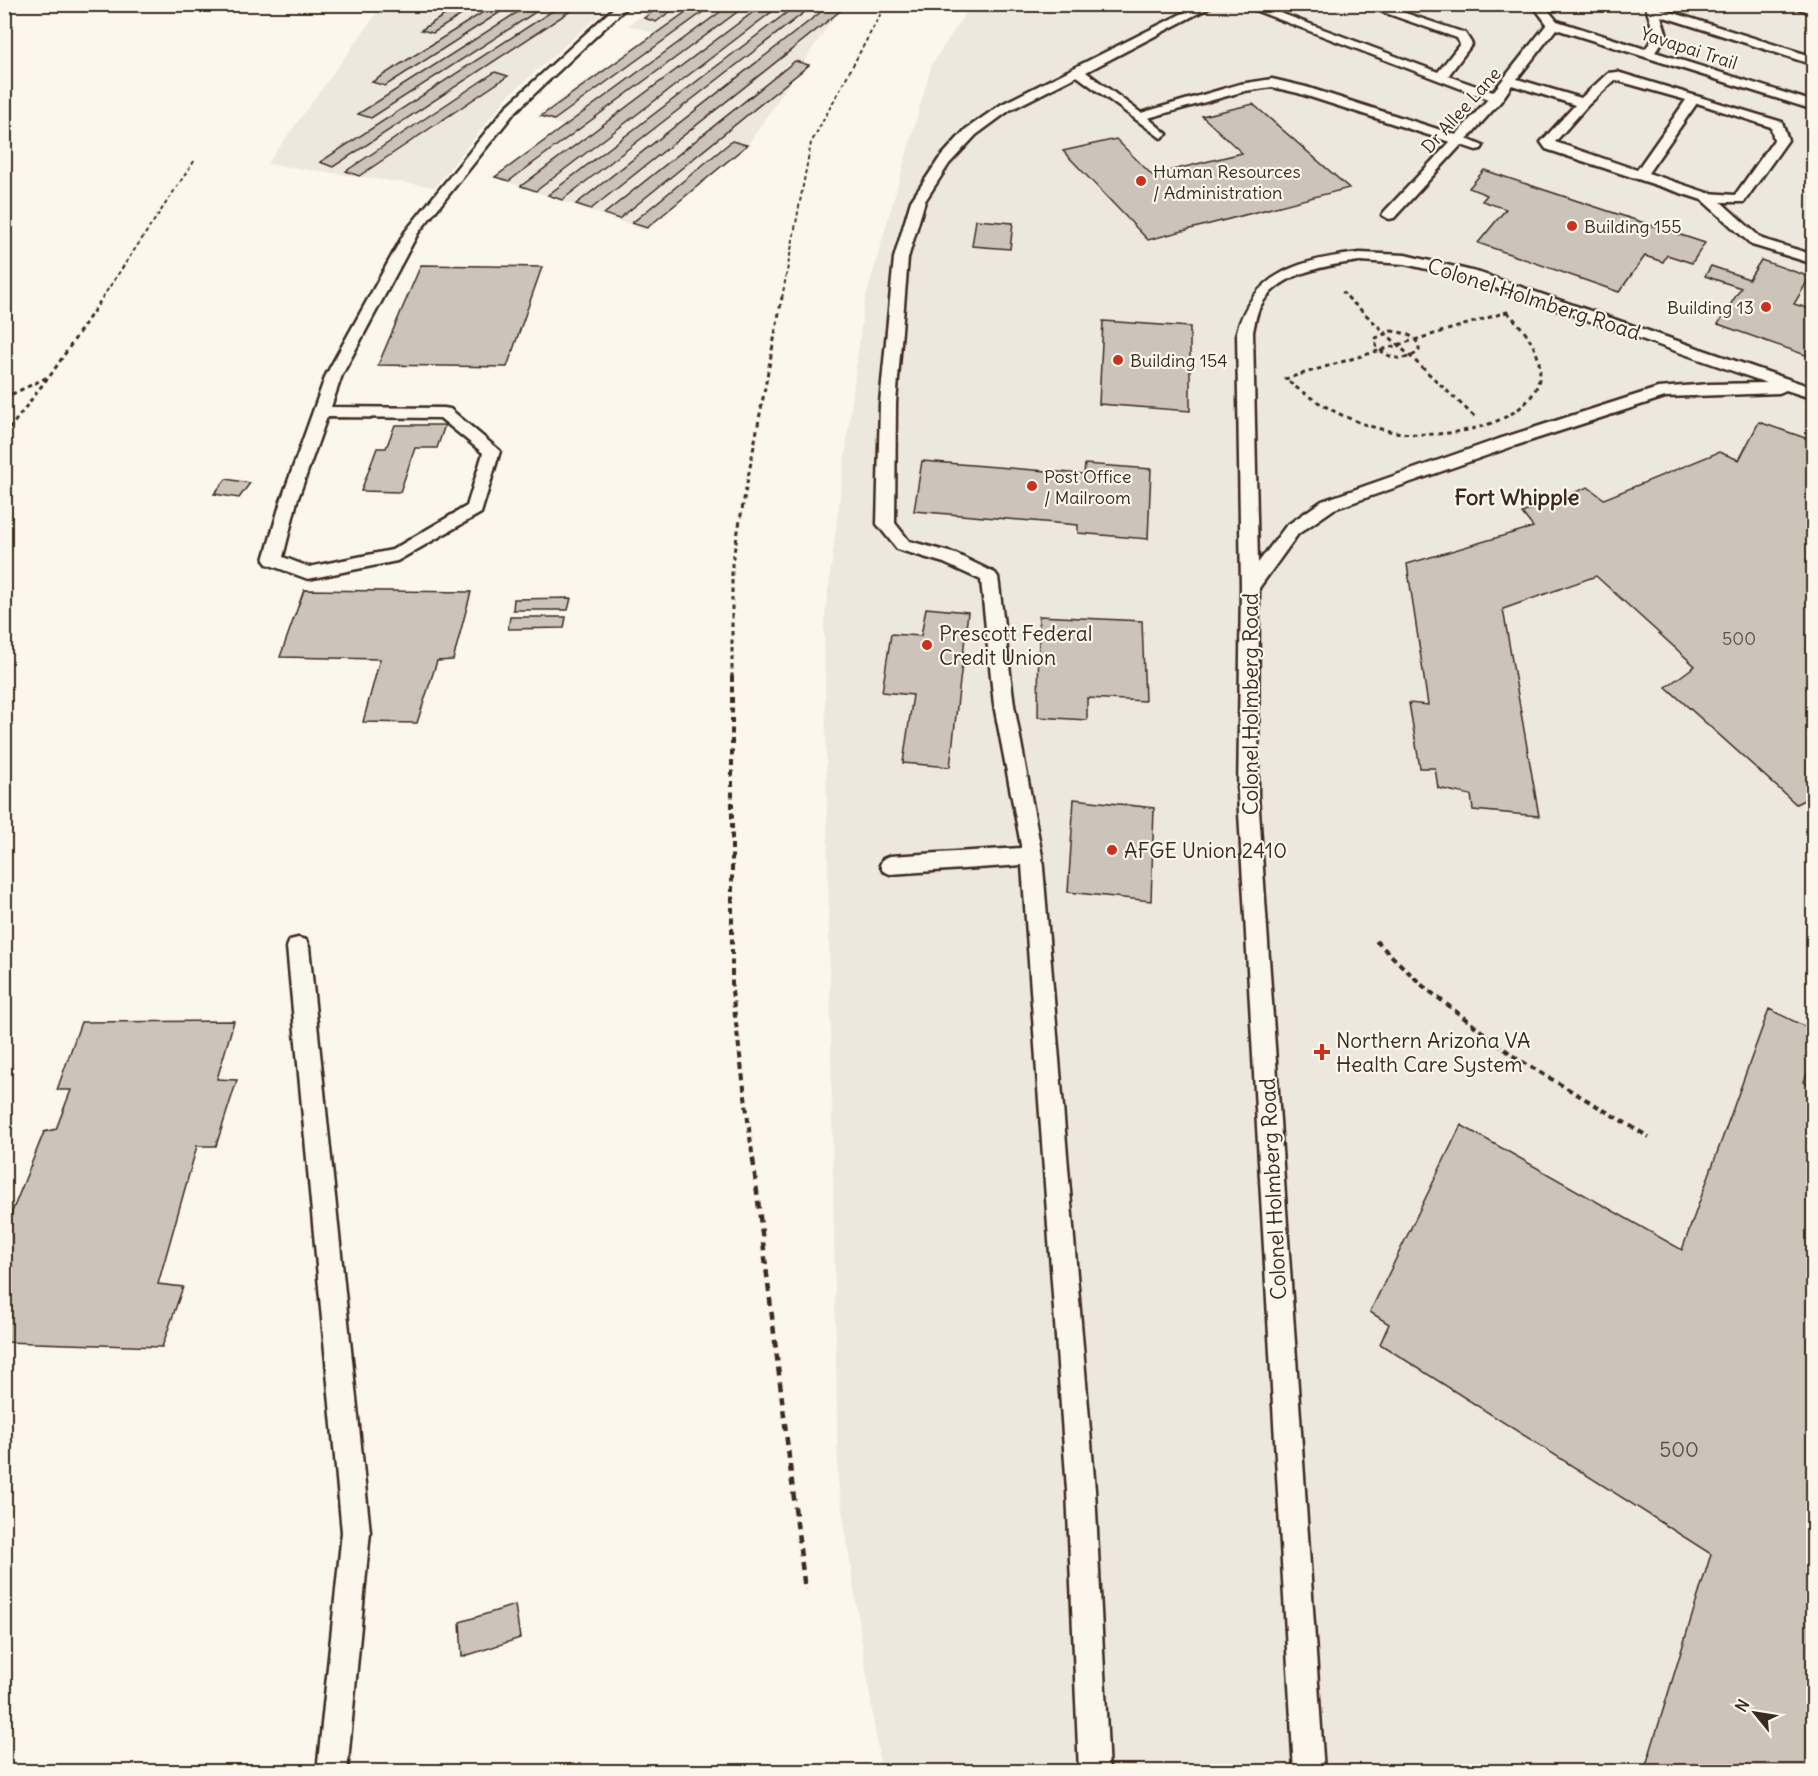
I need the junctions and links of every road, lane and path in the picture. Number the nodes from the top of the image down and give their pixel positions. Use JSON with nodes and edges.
{"nodes":[{"id":1,"x":625,"y":4,"type":"edge"},
{"id":2,"x":886,"y":4,"type":"edge"},
{"id":3,"x":1211,"y":4,"type":"edge"},
{"id":4,"x":1244,"y":4,"type":"edge"},
{"id":5,"x":1365,"y":4,"type":"edge"},
{"id":6,"x":1523,"y":4,"type":"edge"},
{"id":7,"x":1791,"y":4,"type":"edge"},
{"id":8,"x":1538,"y":7,"type":"edge"},
{"id":9,"x":1652,"y":7,"type":"edge"},
{"id":10,"x":1814,"y":11,"type":"edge"},
{"id":11,"x":1553,"y":24,"type":"junction"},
{"id":12,"x":1648,"y":54,"type":"junction"},
{"id":13,"x":1814,"y":61,"type":"edge"},
{"id":14,"x":1079,"y":72,"type":"junction"},
{"id":15,"x":1440,"y":77,"type":"junction"},
{"id":16,"x":1512,"y":81,"type":"junction"},
{"id":17,"x":1497,"y":98,"type":"junction"},
{"id":18,"x":1694,"y":98,"type":"junction"},
{"id":19,"x":1583,"y":103,"type":"junction"},
{"id":20,"x":1814,"y":106,"type":"edge"},
{"id":21,"x":1139,"y":117,"type":"junction"},
{"id":22,"x":1161,"y":134,"type":"dead end"},
{"id":23,"x":1459,"y":141,"type":"junction"},
{"id":24,"x":1476,"y":146,"type":"dead end"},
{"id":25,"x":195,"y":160,"type":"dead end"},
{"id":26,"x":1639,"y":176,"type":"junction"},
{"id":27,"x":1707,"y":197,"type":"junction"},
{"id":28,"x":1389,"y":215,"type":"dead end"},
{"id":29,"x":1814,"y":260,"type":"edge"},
{"id":30,"x":1341,"y":292,"type":"dead end"},
{"id":31,"x":1385,"y":333,"type":"junction"},
{"id":32,"x":1415,"y":339,"type":"junction"},
{"id":33,"x":1397,"y":344,"type":"junction"},
{"id":34,"x":1379,"y":350,"type":"junction"},
{"id":35,"x":1411,"y":358,"type":"junction"},
{"id":36,"x":50,"y":376,"type":"junction"},
{"id":37,"x":1795,"y":387,"type":"junction"},
{"id":38,"x":1814,"y":394,"type":"edge"},
{"id":39,"x":4,"y":398,"type":"edge"},
{"id":40,"x":320,"y":412,"type":"junction"},
{"id":41,"x":1486,"y":427,"type":"junction"},
{"id":42,"x":4,"y":436,"type":"edge"},
{"id":43,"x":1250,"y":587,"type":"junction"},
{"id":44,"x":1032,"y":856,"type":"junction"},
{"id":45,"x":890,"y":865,"type":"dead end"},
{"id":46,"x":1376,"y":941,"type":"dead end"},
{"id":47,"x":298,"y":947,"type":"dead end"},
{"id":48,"x":1648,"y":1137,"type":"dead end"},
{"id":49,"x":806,"y":1590,"type":"dead end"},
{"id":50,"x":333,"y":1772,"type":"edge"},
{"id":51,"x":1094,"y":1772,"type":"edge"},
{"id":52,"x":1309,"y":1772,"type":"edge"}],
"edges":[{"from":1,"to":40,"type":"lane"},
{"from":2,"to":49,"type":"path"},
{"from":3,"to":14,"type":"lane"},
{"from":4,"to":15,"type":"lane"},
{"from":5,"to":15,"type":"lane"},
{"from":6,"to":8,"type":"lane"},
{"from":7,"to":10,"type":"lane"},
{"from":8,"to":11,"type":"lane"},
{"from":9,"to":12,"type":"lane"},
{"from":9,"to":13,"type":"lane"},
{"from":11,"to":12,"type":"lane","name":"Yavapai Trail"},
{"from":11,"to":16,"type":"lane","name":"Dr Allee Lane"},
{"from":12,"to":20,"type":"lane","name":"Yavapai Trail"},
{"from":14,"to":21,"type":"lane"},
{"from":14,"to":44,"type":"lane"},
{"from":15,"to":17,"type":"lane"},
{"from":16,"to":17,"type":"lane","name":"Dr Allee Lane"},
{"from":16,"to":19,"type":"lane"},
{"from":17,"to":23,"type":"lane","name":"Dr Allee Lane"},
{"from":18,"to":19,"type":"lane"},
{"from":18,"to":26,"type":"lane"},
{"from":18,"to":27,"type":"lane"},
{"from":19,"to":26,"type":"lane"},
{"from":21,"to":22,"type":"lane"},
{"from":21,"to":23,"type":"lane"},
{"from":23,"to":24,"type":"lane"},
{"from":23,"to":28,"type":"lane","name":"Dr Allee Lane"},
{"from":25,"to":36,"type":"path"},
{"from":26,"to":27,"type":"lane"},
{"from":27,"to":29,"type":"lane"},
{"from":30,"to":31,"type":"path"},
{"from":31,"to":32,"type":"path"},
{"from":31,"to":33,"type":"path"},
{"from":31,"to":34,"type":"path"},
{"from":32,"to":33,"type":"path"},
{"from":32,"to":35,"type":"path"},
{"from":32,"to":41,"type":"path"},
{"from":33,"to":34,"type":"path"},
{"from":33,"to":35,"type":"path"},
{"from":34,"to":35,"type":"path"},
{"from":34,"to":41,"type":"path"},
{"from":35,"to":41,"type":"path"},
{"from":36,"to":39,"type":"path"},
{"from":36,"to":42,"type":"path"},
{"from":37,"to":38,"type":"lane","name":"Colonel Holmberg Road"},
{"from":37,"to":43,"type":"lane"},
{"from":37,"to":43,"type":"lane","name":"Colonel Holmberg Road"},
{"from":40,"to":40,"type":"lane"},
{"from":43,"to":52,"type":"lane","name":"Colonel Holmberg Road"},
{"from":44,"to":45,"type":"lane"},
{"from":44,"to":51,"type":"lane"},
{"from":46,"to":48,"type":"path"},
{"from":47,"to":50,"type":"lane"}]}
